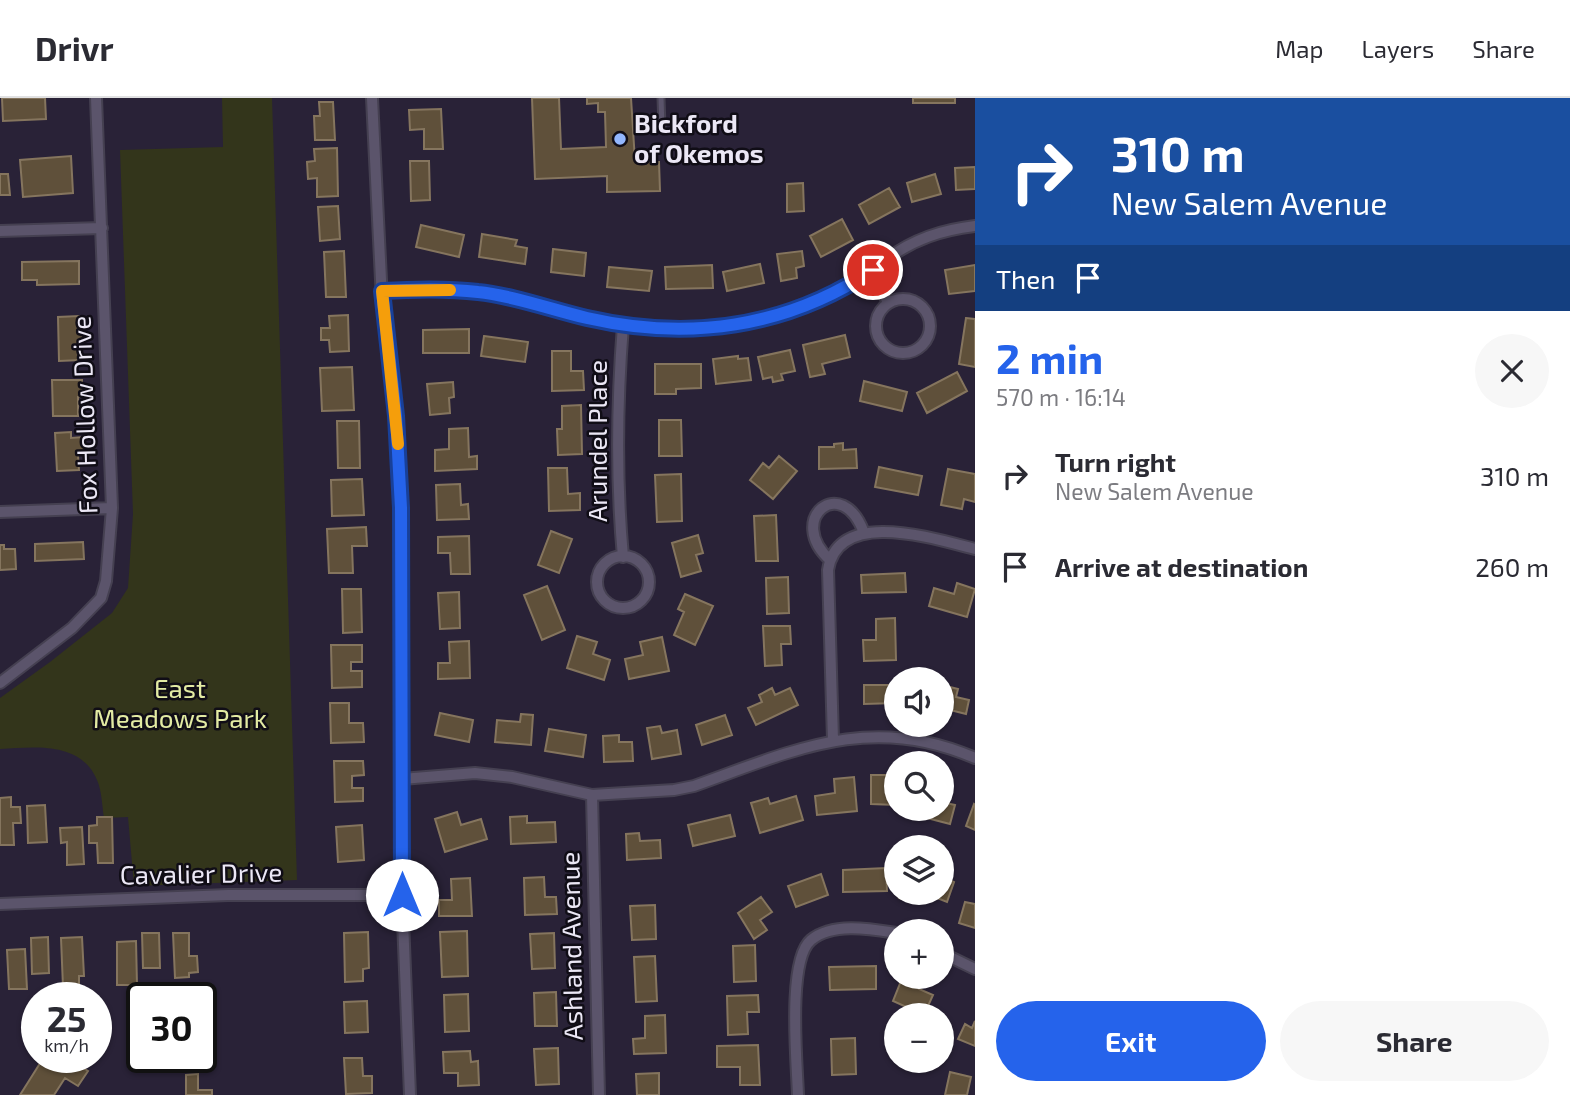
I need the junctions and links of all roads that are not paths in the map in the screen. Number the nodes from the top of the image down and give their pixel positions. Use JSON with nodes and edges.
{"nodes":[{"id":1,"x":96,"y":98,"type":"edge"},
{"id":2,"x":372,"y":98,"type":"edge"},
{"id":3,"x":661,"y":98,"type":"edge"},
{"id":4,"x":662,"y":127,"type":"dead end"},
{"id":5,"x":975,"y":226,"type":"edge"},
{"id":6,"x":102,"y":228,"type":"junction"},
{"id":7,"x":0,"y":231,"type":"edge"},
{"id":8,"x":873,"y":270,"type":"junction"},
{"id":9,"x":382,"y":291,"type":"junction"},
{"id":10,"x":888,"y":303,"type":"junction"},
{"id":11,"x":623,"y":325,"type":"junction"},
{"id":12,"x":112,"y":508,"type":"junction"},
{"id":13,"x":0,"y":512,"type":"edge"},
{"id":14,"x":864,"y":533,"type":"junction"},
{"id":15,"x":975,"y":549,"type":"edge"},
{"id":16,"x":622,"y":556,"type":"junction"},
{"id":17,"x":830,"y":560,"type":"junction"},
{"id":18,"x":0,"y":683,"type":"edge"},
{"id":19,"x":833,"y":740,"type":"junction"},
{"id":20,"x":975,"y":758,"type":"edge"},
{"id":21,"x":402,"y":779,"type":"junction"},
{"id":22,"x":592,"y":795,"type":"junction"},
{"id":23,"x":402,"y":895,"type":"junction"},
{"id":24,"x":0,"y":904,"type":"edge"},
{"id":25,"x":884,"y":932,"type":"edge"},
{"id":26,"x":954,"y":959,"type":"edge"},
{"id":27,"x":975,"y":969,"type":"edge"},
{"id":28,"x":410,"y":1095,"type":"edge"},
{"id":29,"x":599,"y":1095,"type":"edge"},
{"id":30,"x":798,"y":1095,"type":"edge"}],
"edges":[{"from":1,"to":6,"type":"street","name":"Fox Hollow Drive"},
{"from":2,"to":9,"type":"street"},
{"from":3,"to":4,"type":"lane"},
{"from":5,"to":8,"type":"street"},
{"from":6,"to":7,"type":"street"},
{"from":6,"to":12,"type":"street","name":"Fox Hollow Drive"},
{"from":8,"to":10,"type":"street"},
{"from":8,"to":11,"type":"street"},
{"from":9,"to":11,"type":"street"},
{"from":9,"to":21,"type":"street"},
{"from":10,"to":10,"type":"street"},
{"from":11,"to":16,"type":"street","name":"Arundel Place"},
{"from":12,"to":13,"type":"street"},
{"from":12,"to":18,"type":"street","name":"Fox Hollow Drive"},
{"from":14,"to":15,"type":"street"},
{"from":14,"to":17,"type":"street"},
{"from":14,"to":17,"type":"street"},
{"from":16,"to":16,"type":"street","name":"Arundel Place"},
{"from":17,"to":19,"type":"street"},
{"from":19,"to":20,"type":"street"},
{"from":19,"to":22,"type":"street"},
{"from":21,"to":22,"type":"street"},
{"from":21,"to":23,"type":"street"},
{"from":22,"to":29,"type":"street","name":"Ashland Avenue"},
{"from":23,"to":24,"type":"street","name":"Cavalier Drive"},
{"from":23,"to":28,"type":"street"},
{"from":25,"to":30,"type":"street"},
{"from":26,"to":27,"type":"street"}]}
